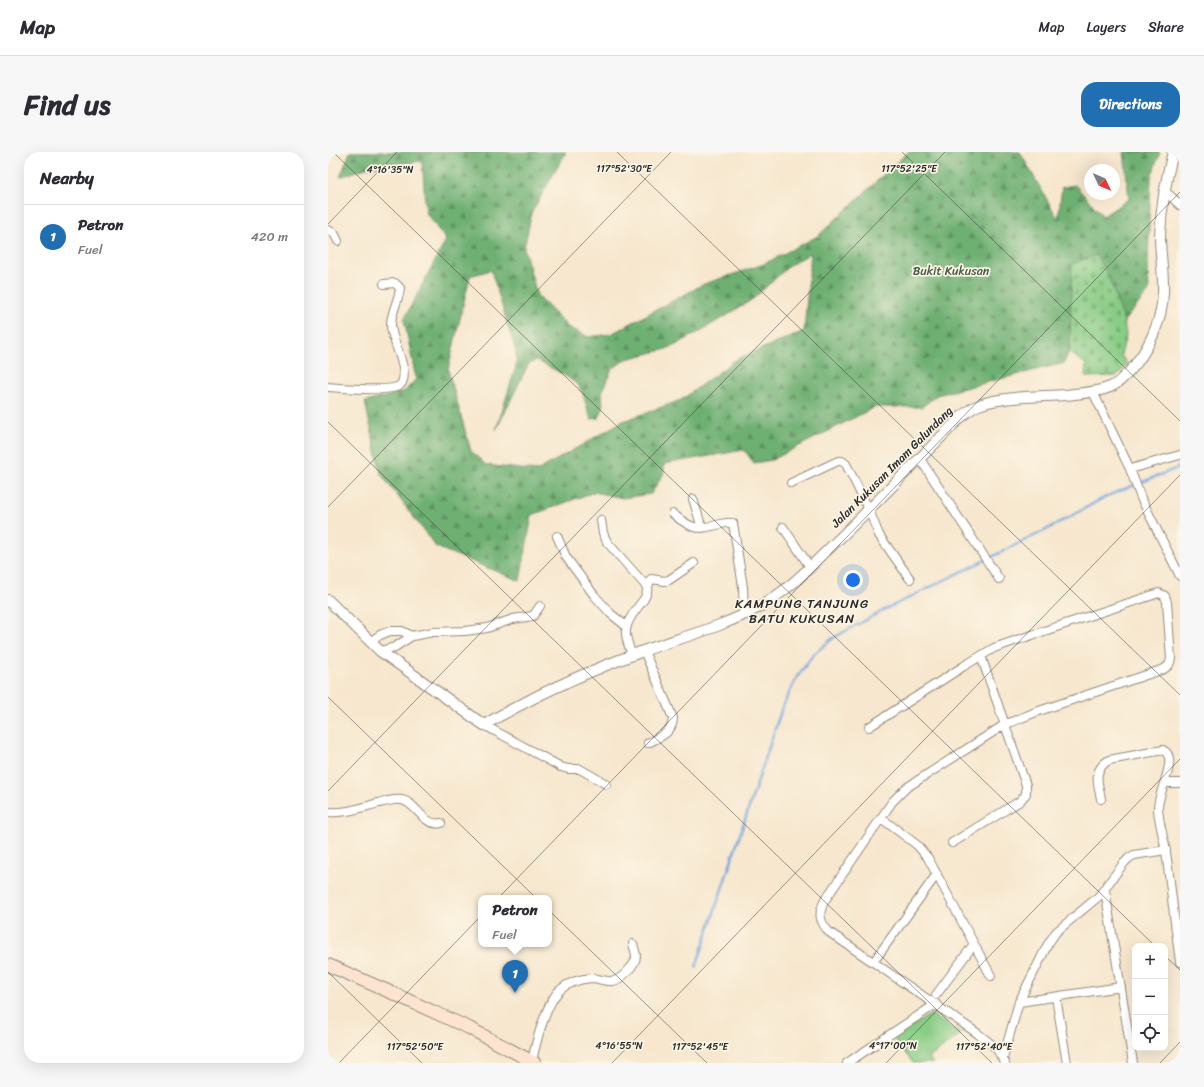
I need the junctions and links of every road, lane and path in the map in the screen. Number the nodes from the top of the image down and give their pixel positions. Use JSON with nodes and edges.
{"nodes":[{"id":1,"x":1173,"y":152,"type":"edge"},
{"id":2,"x":1165,"y":191,"type":"junction"},
{"id":3,"x":1180,"y":205,"type":"edge"},
{"id":4,"x":328,"y":230,"type":"edge"},
{"id":5,"x":338,"y":241,"type":"dead end"},
{"id":6,"x":384,"y":284,"type":"dead end"},
{"id":7,"x":328,"y":387,"type":"edge"},
{"id":8,"x":1094,"y":392,"type":"junction"},
{"id":9,"x":1180,"y":455,"type":"edge"},
{"id":10,"x":920,"y":459,"type":"junction"},
{"id":11,"x":1130,"y":471,"type":"junction"},
{"id":12,"x":791,"y":483,"type":"dead end"},
{"id":13,"x":693,"y":499,"type":"dead end"},
{"id":14,"x":869,"y":510,"type":"junction"},
{"id":15,"x":673,"y":514,"type":"dead end"},
{"id":16,"x":601,"y":520,"type":"dead end"},
{"id":17,"x":783,"y":527,"type":"dead end"},
{"id":18,"x":702,"y":528,"type":"junction"},
{"id":19,"x":557,"y":536,"type":"dead end"},
{"id":20,"x":694,"y":563,"type":"dead end"},
{"id":21,"x":810,"y":567,"type":"junction"},
{"id":22,"x":1180,"y":576,"type":"edge"},
{"id":23,"x":910,"y":579,"type":"dead end"},
{"id":24,"x":999,"y":579,"type":"dead end"},
{"id":25,"x":647,"y":587,"type":"junction"},
{"id":26,"x":328,"y":600,"type":"edge"},
{"id":27,"x":540,"y":606,"type":"dead end"},
{"id":28,"x":744,"y":615,"type":"junction"},
{"id":29,"x":626,"y":626,"type":"junction"},
{"id":30,"x":412,"y":636,"type":"junction"},
{"id":31,"x":370,"y":642,"type":"junction"},
{"id":32,"x":380,"y":651,"type":"junction"},
{"id":33,"x":644,"y":651,"type":"junction"},
{"id":34,"x":632,"y":655,"type":"junction"},
{"id":35,"x":981,"y":656,"type":"junction"},
{"id":36,"x":484,"y":725,"type":"junction"},
{"id":37,"x":1004,"y":725,"type":"junction"},
{"id":38,"x":868,"y":727,"type":"dead end"},
{"id":39,"x":648,"y":743,"type":"dead end"},
{"id":40,"x":1180,"y":782,"type":"edge"},
{"id":41,"x":1166,"y":783,"type":"junction"},
{"id":42,"x":606,"y":784,"type":"dead end"},
{"id":43,"x":1101,"y":799,"type":"dead end"},
{"id":44,"x":328,"y":812,"type":"edge"},
{"id":45,"x":881,"y":818,"type":"junction"},
{"id":46,"x":440,"y":822,"type":"dead end"},
{"id":47,"x":952,"y":843,"type":"dead end"},
{"id":48,"x":1166,"y":850,"type":"junction"},
{"id":49,"x":937,"y":874,"type":"junction"},
{"id":50,"x":1105,"y":890,"type":"junction"},
{"id":51,"x":633,"y":944,"type":"dead end"},
{"id":52,"x":974,"y":944,"type":"junction"},
{"id":53,"x":877,"y":957,"type":"dead end"},
{"id":54,"x":1180,"y":962,"type":"edge"},
{"id":55,"x":328,"y":965,"type":"edge"},
{"id":56,"x":991,"y":976,"type":"dead end"},
{"id":57,"x":1121,"y":987,"type":"junction"},
{"id":58,"x":936,"y":995,"type":"dead end"},
{"id":59,"x":1056,"y":996,"type":"junction"},
{"id":60,"x":1019,"y":1002,"type":"junction"},
{"id":61,"x":936,"y":1004,"type":"junction"},
{"id":62,"x":858,"y":1060,"type":"edge"},
{"id":63,"x":1004,"y":1060,"type":"edge"},
{"id":64,"x":534,"y":1062,"type":"edge"},
{"id":65,"x":846,"y":1063,"type":"edge"},
{"id":66,"x":1067,"y":1063,"type":"edge"},
{"id":67,"x":1133,"y":1063,"type":"edge"}],
"edges":[{"from":1,"to":2,"type":"street","name":"Jalan Kukusan Imam Galundang"},
{"from":2,"to":3,"type":"street"},
{"from":2,"to":8,"type":"street","name":"Jalan Kukusan Imam Galundang"},
{"from":4,"to":5,"type":"street"},
{"from":6,"to":7,"type":"street"},
{"from":8,"to":10,"type":"street","name":"Jalan Kukusan Imam Galundang"},
{"from":8,"to":11,"type":"street"},
{"from":9,"to":11,"type":"street"},
{"from":10,"to":14,"type":"street","name":"Jalan Kukusan Imam Galundang"},
{"from":10,"to":24,"type":"street"},
{"from":11,"to":22,"type":"street"},
{"from":12,"to":14,"type":"street"},
{"from":13,"to":18,"type":"street"},
{"from":14,"to":21,"type":"street","name":"Jalan Kukusan Imam Galundang"},
{"from":14,"to":23,"type":"street"},
{"from":15,"to":18,"type":"street"},
{"from":16,"to":25,"type":"street"},
{"from":17,"to":21,"type":"street"},
{"from":18,"to":28,"type":"street"},
{"from":19,"to":29,"type":"street"},
{"from":20,"to":25,"type":"street"},
{"from":21,"to":28,"type":"street","name":"Jalan Kukusan Imam Galundang"},
{"from":25,"to":29,"type":"street"},
{"from":26,"to":31,"type":"street"},
{"from":27,"to":30,"type":"street"},
{"from":28,"to":33,"type":"street","name":"Jalan Kukusan Imam Galundang"},
{"from":29,"to":34,"type":"street"},
{"from":30,"to":31,"type":"street"},
{"from":30,"to":32,"type":"street"},
{"from":31,"to":32,"type":"street"},
{"from":32,"to":36,"type":"street"},
{"from":33,"to":34,"type":"street","name":"Jalan Kukusan Imam Galundang"},
{"from":33,"to":39,"type":"street"},
{"from":34,"to":36,"type":"street","name":"Jalan Kukusan Imam Galundang"},
{"from":35,"to":37,"type":"street"},
{"from":35,"to":37,"type":"street"},
{"from":35,"to":38,"type":"street"},
{"from":36,"to":42,"type":"street"},
{"from":37,"to":45,"type":"street"},
{"from":37,"to":47,"type":"street"},
{"from":40,"to":41,"type":"street"},
{"from":41,"to":43,"type":"street"},
{"from":41,"to":48,"type":"street"},
{"from":44,"to":46,"type":"street"},
{"from":45,"to":49,"type":"street"},
{"from":45,"to":61,"type":"street"},
{"from":48,"to":50,"type":"street"},
{"from":48,"to":54,"type":"street"},
{"from":49,"to":52,"type":"street"},
{"from":49,"to":53,"type":"street"},
{"from":50,"to":57,"type":"street"},
{"from":50,"to":60,"type":"street"},
{"from":51,"to":64,"type":"street"},
{"from":52,"to":56,"type":"street"},
{"from":52,"to":58,"type":"street"},
{"from":55,"to":64,"type":"main road"},
{"from":57,"to":59,"type":"street"},
{"from":57,"to":67,"type":"street"},
{"from":59,"to":60,"type":"street"},
{"from":59,"to":66,"type":"street"},
{"from":60,"to":63,"type":"street"},
{"from":61,"to":62,"type":"street"},
{"from":61,"to":63,"type":"street"},
{"from":62,"to":65,"type":"street"}]}
